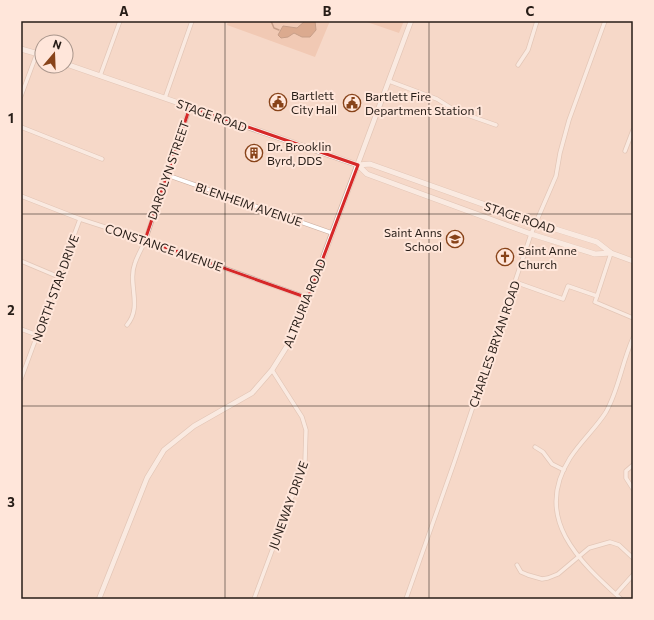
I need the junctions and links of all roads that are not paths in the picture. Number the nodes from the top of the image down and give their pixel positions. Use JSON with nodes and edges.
{"nodes":[{"id":1,"x":120,"y":21,"type":"edge"},
{"id":2,"x":192,"y":21,"type":"edge"},
{"id":3,"x":411,"y":21,"type":"edge"},
{"id":4,"x":537,"y":21,"type":"edge"},
{"id":5,"x":605,"y":21,"type":"edge"},
{"id":6,"x":21,"y":49,"type":"edge"},
{"id":7,"x":34,"y":53,"type":"edge"},
{"id":8,"x":518,"y":65,"type":"dead end"},
{"id":9,"x":34,"y":66,"type":"edge"},
{"id":10,"x":74,"y":67,"type":"edge"},
{"id":11,"x":100,"y":76,"type":"junction"},
{"id":12,"x":389,"y":81,"type":"junction"},
{"id":13,"x":21,"y":96,"type":"edge"},
{"id":14,"x":164,"y":98,"type":"junction"},
{"id":15,"x":190,"y":107,"type":"junction"},
{"id":16,"x":496,"y":124,"type":"dead end"},
{"id":17,"x":21,"y":127,"type":"edge"},
{"id":18,"x":633,"y":130,"type":"edge"},
{"id":19,"x":625,"y":151,"type":"dead end"},
{"id":20,"x":102,"y":159,"type":"dead end"},
{"id":21,"x":358,"y":165,"type":"junction"},
{"id":22,"x":166,"y":175,"type":"junction"},
{"id":23,"x":452,"y":193,"type":"junction"},
{"id":24,"x":21,"y":196,"type":"edge"},
{"id":25,"x":448,"y":204,"type":"junction"},
{"id":26,"x":80,"y":219,"type":"junction"},
{"id":27,"x":536,"y":223,"type":"junction"},
{"id":28,"x":332,"y":233,"type":"junction"},
{"id":29,"x":531,"y":234,"type":"junction"},
{"id":30,"x":145,"y":240,"type":"junction"},
{"id":31,"x":611,"y":253,"type":"junction"},
{"id":32,"x":21,"y":261,"type":"edge"},
{"id":33,"x":633,"y":261,"type":"edge"},
{"id":34,"x":59,"y":277,"type":"junction"},
{"id":35,"x":515,"y":282,"type":"junction"},
{"id":36,"x":597,"y":296,"type":"junction"},
{"id":37,"x":308,"y":298,"type":"junction"},
{"id":38,"x":633,"y":318,"type":"edge"},
{"id":39,"x":127,"y":325,"type":"dead end"},
{"id":40,"x":21,"y":329,"type":"edge"},
{"id":41,"x":38,"y":335,"type":"junction"},
{"id":42,"x":633,"y":338,"type":"edge"},
{"id":43,"x":272,"y":370,"type":"junction"},
{"id":44,"x":21,"y":379,"type":"edge"},
{"id":45,"x":535,"y":447,"type":"dead end"},
{"id":46,"x":633,"y":465,"type":"edge"},
{"id":47,"x":564,"y":470,"type":"junction"},
{"id":48,"x":633,"y":489,"type":"edge"},
{"id":49,"x":578,"y":557,"type":"junction"},
{"id":50,"x":633,"y":558,"type":"edge"},
{"id":51,"x":517,"y":565,"type":"dead end"},
{"id":52,"x":633,"y":575,"type":"edge"},
{"id":53,"x":616,"y":594,"type":"junction"},
{"id":54,"x":100,"y":599,"type":"edge"},
{"id":55,"x":254,"y":599,"type":"edge"},
{"id":56,"x":406,"y":599,"type":"edge"},
{"id":57,"x":621,"y":599,"type":"edge"}],
"edges":[{"from":1,"to":11,"type":"street"},
{"from":2,"to":14,"type":"street"},
{"from":3,"to":12,"type":"street","name":"ALTRURIA ROAD"},
{"from":4,"to":8,"type":"street"},
{"from":5,"to":27,"type":"street","name":"CHARLES BRYAN ROAD"},
{"from":6,"to":7,"type":"main road"},
{"from":9,"to":13,"type":"street"},
{"from":10,"to":11,"type":"main road","name":"STAGE ROAD"},
{"from":11,"to":14,"type":"main road","name":"STAGE ROAD"},
{"from":12,"to":16,"type":"street"},
{"from":12,"to":21,"type":"street","name":"ALTRURIA ROAD"},
{"from":14,"to":15,"type":"main road","name":"STAGE ROAD"},
{"from":15,"to":21,"type":"main road","name":"STAGE ROAD"},
{"from":15,"to":22,"type":"street","name":"DAROLYN STREET"},
{"from":17,"to":20,"type":"street"},
{"from":18,"to":19,"type":"street"},
{"from":21,"to":23,"type":"main road","name":"STAGE ROAD"},
{"from":21,"to":25,"type":"main road","name":"STAGE ROAD"},
{"from":21,"to":28,"type":"street","name":"ALTRURIA ROAD"},
{"from":22,"to":28,"type":"street","name":"BLENHEIM AVENUE"},
{"from":22,"to":30,"type":"street","name":"DAROLYN STREET"},
{"from":23,"to":25,"type":"main road"},
{"from":23,"to":27,"type":"main road","name":"STAGE ROAD"},
{"from":24,"to":26,"type":"street","name":"CONSTANCE AVENUE"},
{"from":25,"to":29,"type":"main road","name":"STAGE ROAD"},
{"from":26,"to":30,"type":"street","name":"CONSTANCE AVENUE"},
{"from":26,"to":34,"type":"street","name":"NORTH STAR DRIVE"},
{"from":27,"to":29,"type":"street","name":"CHARLES BRYAN ROAD"},
{"from":27,"to":31,"type":"main road","name":"STAGE ROAD"},
{"from":28,"to":37,"type":"street","name":"ALTRURIA ROAD"},
{"from":29,"to":31,"type":"main road","name":"STAGE ROAD"},
{"from":29,"to":35,"type":"street","name":"CHARLES BRYAN ROAD"},
{"from":30,"to":37,"type":"street","name":"CONSTANCE AVENUE"},
{"from":30,"to":39,"type":"street","name":"DAROLYN STREET"},
{"from":31,"to":33,"type":"main road","name":"STAGE ROAD"},
{"from":31,"to":36,"type":"street"},
{"from":32,"to":34,"type":"street"},
{"from":34,"to":41,"type":"street","name":"NORTH STAR DRIVE"},
{"from":35,"to":36,"type":"street"},
{"from":35,"to":56,"type":"street","name":"CHARLES BRYAN ROAD"},
{"from":36,"to":38,"type":"street"},
{"from":37,"to":43,"type":"street","name":"ALTRURIA ROAD"},
{"from":40,"to":41,"type":"street"},
{"from":41,"to":44,"type":"street","name":"NORTH STAR DRIVE"},
{"from":42,"to":47,"type":"street"},
{"from":43,"to":54,"type":"street","name":"ALTRURIA ROAD"},
{"from":43,"to":55,"type":"street","name":"JUNEWAY DRIVE"},
{"from":45,"to":47,"type":"street"},
{"from":46,"to":48,"type":"street"},
{"from":47,"to":49,"type":"street"},
{"from":49,"to":50,"type":"street"},
{"from":49,"to":51,"type":"street"},
{"from":49,"to":53,"type":"street"},
{"from":52,"to":53,"type":"street"},
{"from":53,"to":57,"type":"street"}]}
